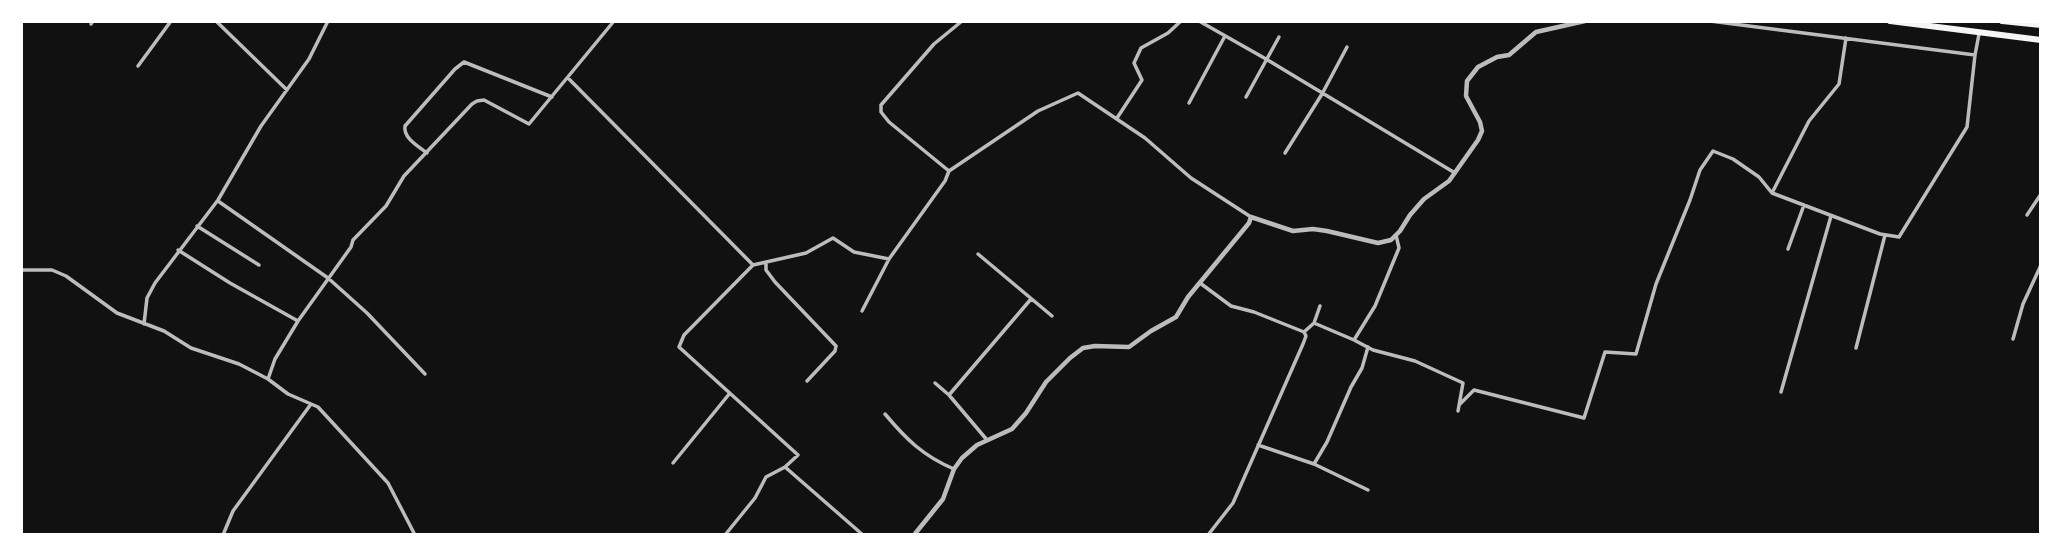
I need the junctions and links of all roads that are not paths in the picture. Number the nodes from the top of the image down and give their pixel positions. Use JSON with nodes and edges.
{"nodes":[{"id":1,"x":170,"y":21,"type":"edge"},
{"id":2,"x":216,"y":21,"type":"edge"},
{"id":3,"x":328,"y":21,"type":"edge"},
{"id":4,"x":614,"y":21,"type":"edge"},
{"id":5,"x":962,"y":21,"type":"edge"},
{"id":6,"x":1181,"y":21,"type":"edge"},
{"id":7,"x":1199,"y":21,"type":"edge"},
{"id":8,"x":1586,"y":21,"type":"edge"},
{"id":9,"x":1710,"y":21,"type":"edge"},
{"id":10,"x":1890,"y":21,"type":"edge"},
{"id":11,"x":2001,"y":21,"type":"edge"},
{"id":12,"x":2041,"y":25,"type":"edge"},
{"id":13,"x":1979,"y":32,"type":"junction"},
{"id":14,"x":1225,"y":36,"type":"junction"},
{"id":15,"x":1279,"y":37,"type":"dead end"},
{"id":16,"x":1846,"y":38,"type":"junction"},
{"id":17,"x":2041,"y":40,"type":"edge"},
{"id":18,"x":1347,"y":47,"type":"dead end"},
{"id":19,"x":1975,"y":55,"type":"junction"},
{"id":20,"x":1266,"y":59,"type":"junction"},
{"id":21,"x":138,"y":66,"type":"dead end"},
{"id":22,"x":568,"y":78,"type":"junction"},
{"id":23,"x":287,"y":90,"type":"junction"},
{"id":24,"x":1322,"y":94,"type":"junction"},
{"id":25,"x":552,"y":97,"type":"junction"},
{"id":26,"x":1246,"y":97,"type":"dead end"},
{"id":27,"x":1189,"y":103,"type":"dead end"},
{"id":28,"x":1116,"y":118,"type":"junction"},
{"id":29,"x":427,"y":153,"type":"junction"},
{"id":30,"x":1286,"y":153,"type":"dead end"},
{"id":31,"x":949,"y":171,"type":"junction"},
{"id":32,"x":1455,"y":173,"type":"junction"},
{"id":33,"x":1772,"y":192,"type":"junction"},
{"id":34,"x":2041,"y":194,"type":"edge"},
{"id":35,"x":218,"y":200,"type":"junction"},
{"id":36,"x":1804,"y":205,"type":"junction"},
{"id":37,"x":2027,"y":215,"type":"dead end"},
{"id":38,"x":1831,"y":216,"type":"junction"},
{"id":39,"x":1251,"y":217,"type":"junction"},
{"id":40,"x":197,"y":226,"type":"junction"},
{"id":41,"x":1396,"y":235,"type":"junction"},
{"id":42,"x":1885,"y":235,"type":"junction"},
{"id":43,"x":1788,"y":249,"type":"dead end"},
{"id":44,"x":178,"y":250,"type":"junction"},
{"id":45,"x":978,"y":254,"type":"dead end"},
{"id":46,"x":889,"y":259,"type":"junction"},
{"id":47,"x":766,"y":263,"type":"junction"},
{"id":48,"x":259,"y":265,"type":"dead end"},
{"id":49,"x":753,"y":265,"type":"junction"},
{"id":50,"x":2041,"y":265,"type":"edge"},
{"id":51,"x":21,"y":270,"type":"edge"},
{"id":52,"x":328,"y":278,"type":"junction"},
{"id":53,"x":1199,"y":283,"type":"junction"},
{"id":54,"x":1031,"y":299,"type":"junction"},
{"id":55,"x":1320,"y":306,"type":"dead end"},
{"id":56,"x":862,"y":311,"type":"dead end"},
{"id":57,"x":1052,"y":316,"type":"dead end"},
{"id":58,"x":298,"y":321,"type":"junction"},
{"id":59,"x":1314,"y":323,"type":"junction"},
{"id":60,"x":144,"y":324,"type":"junction"},
{"id":61,"x":1304,"y":332,"type":"junction"},
{"id":62,"x":2013,"y":339,"type":"dead end"},
{"id":63,"x":1354,"y":340,"type":"junction"},
{"id":64,"x":1368,"y":347,"type":"junction"},
{"id":65,"x":1856,"y":348,"type":"dead end"},
{"id":66,"x":425,"y":374,"type":"dead end"},
{"id":67,"x":268,"y":379,"type":"junction"},
{"id":68,"x":807,"y":381,"type":"dead end"},
{"id":69,"x":935,"y":383,"type":"dead end"},
{"id":70,"x":1781,"y":392,"type":"dead end"},
{"id":71,"x":730,"y":393,"type":"junction"},
{"id":72,"x":949,"y":395,"type":"junction"},
{"id":73,"x":311,"y":404,"type":"junction"},
{"id":74,"x":1459,"y":405,"type":"junction"},
{"id":75,"x":1458,"y":411,"type":"dead end"},
{"id":76,"x":885,"y":414,"type":"dead end"},
{"id":77,"x":987,"y":440,"type":"junction"},
{"id":78,"x":1258,"y":445,"type":"junction"},
{"id":79,"x":673,"y":463,"type":"dead end"},
{"id":80,"x":1314,"y":464,"type":"junction"},
{"id":81,"x":785,"y":467,"type":"junction"},
{"id":82,"x":954,"y":469,"type":"junction"},
{"id":83,"x":1367,"y":490,"type":"dead end"},
{"id":84,"x":223,"y":535,"type":"edge"},
{"id":85,"x":415,"y":535,"type":"edge"},
{"id":86,"x":725,"y":535,"type":"edge"},
{"id":87,"x":863,"y":535,"type":"edge"},
{"id":88,"x":914,"y":535,"type":"edge"},
{"id":89,"x":1208,"y":535,"type":"edge"}],
"edges":[{"from":1,"to":21,"type":"street"},
{"from":2,"to":23,"type":"street"},
{"from":3,"to":23,"type":"street"},
{"from":4,"to":22,"type":"street"},
{"from":5,"to":31,"type":"street"},
{"from":6,"to":28,"type":"street"},
{"from":7,"to":14,"type":"street"},
{"from":8,"to":32,"type":"street"},
{"from":9,"to":16,"type":"street"},
{"from":10,"to":13,"type":"highway"},
{"from":11,"to":12,"type":"highway"},
{"from":13,"to":17,"type":"highway"},
{"from":13,"to":19,"type":"street"},
{"from":14,"to":20,"type":"street"},
{"from":14,"to":27,"type":"street"},
{"from":15,"to":20,"type":"street"},
{"from":16,"to":19,"type":"street"},
{"from":16,"to":33,"type":"street"},
{"from":18,"to":24,"type":"street"},
{"from":19,"to":42,"type":"street"},
{"from":20,"to":24,"type":"street"},
{"from":20,"to":26,"type":"street"},
{"from":22,"to":25,"type":"street"},
{"from":22,"to":49,"type":"street"},
{"from":23,"to":35,"type":"street"},
{"from":24,"to":30,"type":"street"},
{"from":24,"to":32,"type":"street"},
{"from":25,"to":29,"type":"street"},
{"from":25,"to":29,"type":"street"},
{"from":28,"to":31,"type":"street"},
{"from":28,"to":39,"type":"street"},
{"from":29,"to":52,"type":"street"},
{"from":31,"to":46,"type":"street"},
{"from":32,"to":41,"type":"street"},
{"from":33,"to":36,"type":"street"},
{"from":33,"to":74,"type":"street"},
{"from":34,"to":37,"type":"street"},
{"from":35,"to":40,"type":"street"},
{"from":35,"to":52,"type":"street"},
{"from":36,"to":38,"type":"street"},
{"from":36,"to":43,"type":"street"},
{"from":38,"to":42,"type":"street"},
{"from":38,"to":70,"type":"street"},
{"from":39,"to":41,"type":"street"},
{"from":39,"to":53,"type":"street"},
{"from":40,"to":44,"type":"street"},
{"from":40,"to":48,"type":"street"},
{"from":41,"to":63,"type":"street"},
{"from":42,"to":65,"type":"street"},
{"from":44,"to":58,"type":"street"},
{"from":44,"to":60,"type":"street"},
{"from":45,"to":54,"type":"street"},
{"from":46,"to":47,"type":"street"},
{"from":46,"to":56,"type":"street"},
{"from":47,"to":49,"type":"street"},
{"from":47,"to":68,"type":"street"},
{"from":49,"to":71,"type":"street"},
{"from":50,"to":62,"type":"street"},
{"from":51,"to":60,"type":"street"},
{"from":52,"to":58,"type":"street"},
{"from":52,"to":66,"type":"street"},
{"from":53,"to":61,"type":"street"},
{"from":53,"to":77,"type":"street"},
{"from":54,"to":57,"type":"street"},
{"from":54,"to":72,"type":"street"},
{"from":55,"to":59,"type":"street"},
{"from":58,"to":67,"type":"street"},
{"from":59,"to":61,"type":"street"},
{"from":59,"to":63,"type":"street"},
{"from":60,"to":67,"type":"street"},
{"from":61,"to":78,"type":"street"},
{"from":63,"to":64,"type":"street"},
{"from":64,"to":74,"type":"street"},
{"from":64,"to":80,"type":"street"},
{"from":67,"to":73,"type":"street"},
{"from":69,"to":72,"type":"street"},
{"from":71,"to":79,"type":"street"},
{"from":71,"to":81,"type":"street"},
{"from":72,"to":77,"type":"street"},
{"from":73,"to":84,"type":"street"},
{"from":73,"to":85,"type":"street"},
{"from":74,"to":75,"type":"street"},
{"from":76,"to":82,"type":"street"},
{"from":77,"to":82,"type":"street"},
{"from":78,"to":80,"type":"street"},
{"from":78,"to":89,"type":"street"},
{"from":80,"to":83,"type":"street"},
{"from":81,"to":86,"type":"street"},
{"from":81,"to":87,"type":"street"},
{"from":82,"to":88,"type":"street"}]}
